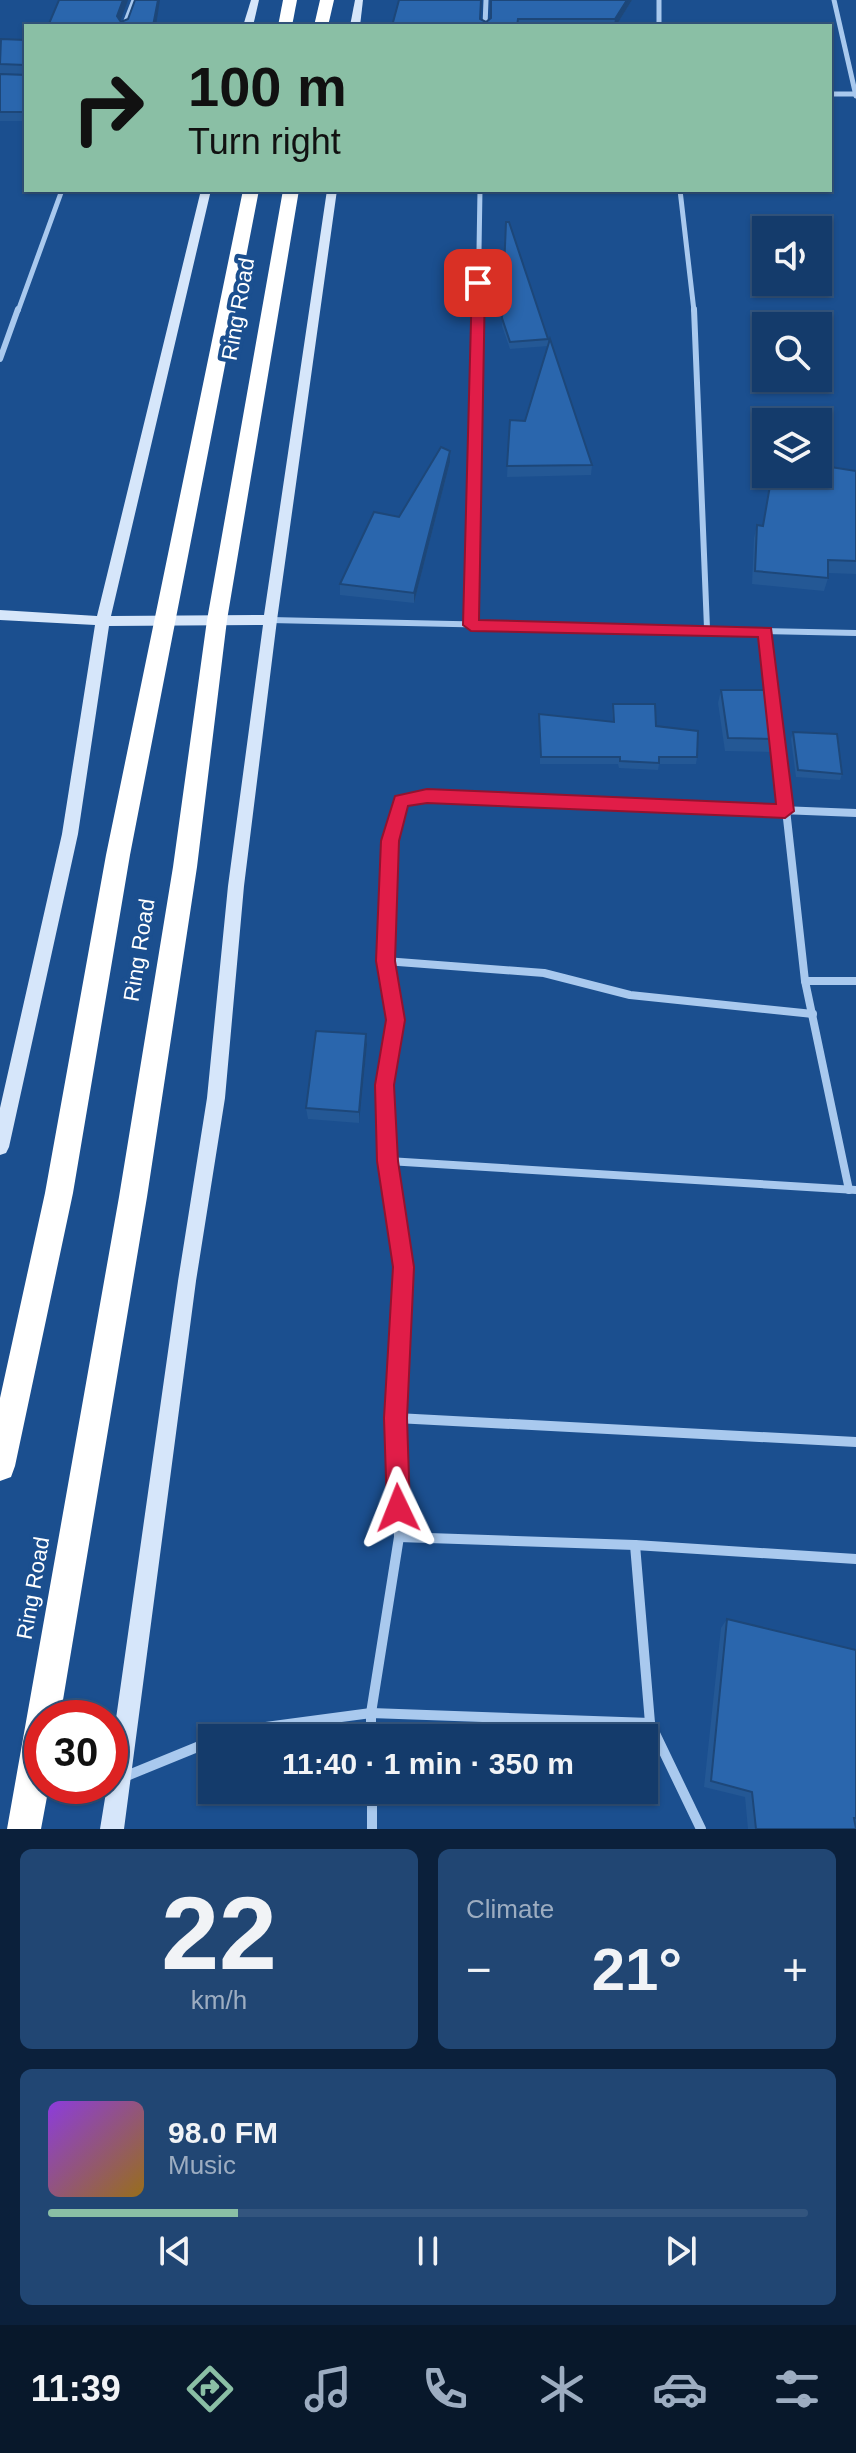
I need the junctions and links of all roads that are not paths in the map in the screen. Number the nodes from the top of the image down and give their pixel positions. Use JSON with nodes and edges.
{"nodes":[{"id":1,"x":134,"y":0,"type":"edge"},
{"id":2,"x":255,"y":0,"type":"edge"},
{"id":3,"x":290,"y":0,"type":"edge"},
{"id":4,"x":327,"y":0,"type":"edge"},
{"id":5,"x":359,"y":0,"type":"edge"},
{"id":6,"x":486,"y":0,"type":"edge"},
{"id":7,"x":659,"y":0,"type":"edge"},
{"id":8,"x":834,"y":0,"type":"edge"},
{"id":9,"x":125,"y":24,"type":"edge"},
{"id":10,"x":249,"y":24,"type":"edge"},
{"id":11,"x":285,"y":24,"type":"edge"},
{"id":12,"x":321,"y":24,"type":"edge"},
{"id":13,"x":355,"y":24,"type":"edge"},
{"id":14,"x":485,"y":24,"type":"edge"},
{"id":15,"x":659,"y":24,"type":"edge"},
{"id":16,"x":832,"y":94,"type":"edge"},
{"id":17,"x":856,"y":95,"type":"edge"},
{"id":18,"x":61,"y":192,"type":"edge"},
{"id":19,"x":206,"y":192,"type":"edge"},
{"id":20,"x":251,"y":192,"type":"edge"},
{"id":21,"x":291,"y":192,"type":"edge"},
{"id":22,"x":332,"y":192,"type":"edge"},
{"id":23,"x":480,"y":192,"type":"edge"},
{"id":24,"x":680,"y":192,"type":"edge"},
{"id":25,"x":0,"y":359,"type":"edge"},
{"id":26,"x":0,"y":615,"type":"edge"},
{"id":27,"x":164,"y":620,"type":"junction"},
{"id":28,"x":217,"y":620,"type":"junction"},
{"id":29,"x":270,"y":620,"type":"junction"},
{"id":30,"x":103,"y":621,"type":"junction"},
{"id":31,"x":471,"y":625,"type":"junction"},
{"id":32,"x":707,"y":628,"type":"junction"},
{"id":33,"x":766,"y":632,"type":"junction"},
{"id":34,"x":856,"y":633,"type":"edge"},
{"id":35,"x":785,"y":811,"type":"junction"},
{"id":36,"x":856,"y":813,"type":"edge"},
{"id":37,"x":385,"y":961,"type":"junction"},
{"id":38,"x":805,"y":981,"type":"junction"},
{"id":39,"x":856,"y":981,"type":"edge"},
{"id":40,"x":813,"y":1014,"type":"junction"},
{"id":41,"x":1,"y":1141,"type":"edge"},
{"id":42,"x":388,"y":1161,"type":"junction"},
{"id":43,"x":852,"y":1190,"type":"edge"},
{"id":44,"x":396,"y":1418,"type":"junction"},
{"id":45,"x":856,"y":1442,"type":"edge"},
{"id":46,"x":0,"y":1466,"type":"edge"},
{"id":47,"x":399,"y":1537,"type":"junction"},
{"id":48,"x":635,"y":1545,"type":"junction"},
{"id":49,"x":856,"y":1559,"type":"edge"},
{"id":50,"x":46,"y":1700,"type":"edge"},
{"id":51,"x":371,"y":1713,"type":"junction"},
{"id":52,"x":128,"y":1720,"type":"edge"},
{"id":53,"x":650,"y":1723,"type":"junction"},
{"id":54,"x":288,"y":1724,"type":"edge"},
{"id":55,"x":371,"y":1724,"type":"edge"},
{"id":56,"x":198,"y":1747,"type":"edge"},
{"id":57,"x":128,"y":1776,"type":"edge"},
{"id":58,"x":28,"y":1804,"type":"edge"},
{"id":59,"x":116,"y":1804,"type":"edge"},
{"id":60,"x":372,"y":1804,"type":"edge"},
{"id":61,"x":24,"y":1829,"type":"edge"},
{"id":62,"x":112,"y":1829,"type":"edge"},
{"id":63,"x":372,"y":1829,"type":"edge"},
{"id":64,"x":701,"y":1829,"type":"edge"}],
"edges":[{"from":1,"to":9,"type":"street"},
{"from":2,"to":10,"type":"main road"},
{"from":3,"to":11,"type":"highway"},
{"from":4,"to":12,"type":"highway"},
{"from":5,"to":13,"type":"main road"},
{"from":6,"to":14,"type":"street"},
{"from":7,"to":15,"type":"street"},
{"from":8,"to":17,"type":"street"},
{"from":16,"to":17,"type":"street"},
{"from":18,"to":25,"type":"street"},
{"from":19,"to":30,"type":"main road"},
{"from":20,"to":27,"type":"highway","name":"Ring Road"},
{"from":21,"to":28,"type":"highway","name":"Ring Road"},
{"from":22,"to":29,"type":"main road"},
{"from":23,"to":31,"type":"street"},
{"from":24,"to":32,"type":"street"},
{"from":26,"to":30,"type":"main road"},
{"from":27,"to":28,"type":"main road"},
{"from":27,"to":30,"type":"main road"},
{"from":27,"to":46,"type":"highway","name":"Ring Road"},
{"from":28,"to":29,"type":"main road"},
{"from":28,"to":50,"type":"highway","name":"Ring Road"},
{"from":29,"to":31,"type":"street"},
{"from":29,"to":52,"type":"main road"},
{"from":30,"to":41,"type":"main road"},
{"from":31,"to":32,"type":"street"},
{"from":32,"to":33,"type":"street"},
{"from":33,"to":34,"type":"street"},
{"from":33,"to":35,"type":"street"},
{"from":35,"to":36,"type":"street"},
{"from":35,"to":37,"type":"street"},
{"from":35,"to":38,"type":"street"},
{"from":37,"to":40,"type":"street"},
{"from":37,"to":42,"type":"street"},
{"from":38,"to":39,"type":"street"},
{"from":38,"to":40,"type":"street"},
{"from":40,"to":43,"type":"street"},
{"from":42,"to":43,"type":"street"},
{"from":42,"to":44,"type":"street"},
{"from":44,"to":45,"type":"street"},
{"from":44,"to":47,"type":"street"},
{"from":47,"to":48,"type":"street"},
{"from":47,"to":51,"type":"street"},
{"from":48,"to":49,"type":"street"},
{"from":48,"to":53,"type":"street"},
{"from":51,"to":53,"type":"street"},
{"from":51,"to":54,"type":"street"},
{"from":51,"to":55,"type":"street"},
{"from":53,"to":64,"type":"street"},
{"from":56,"to":57,"type":"street"},
{"from":58,"to":61,"type":"highway"},
{"from":59,"to":62,"type":"main road"},
{"from":60,"to":63,"type":"street"}]}
